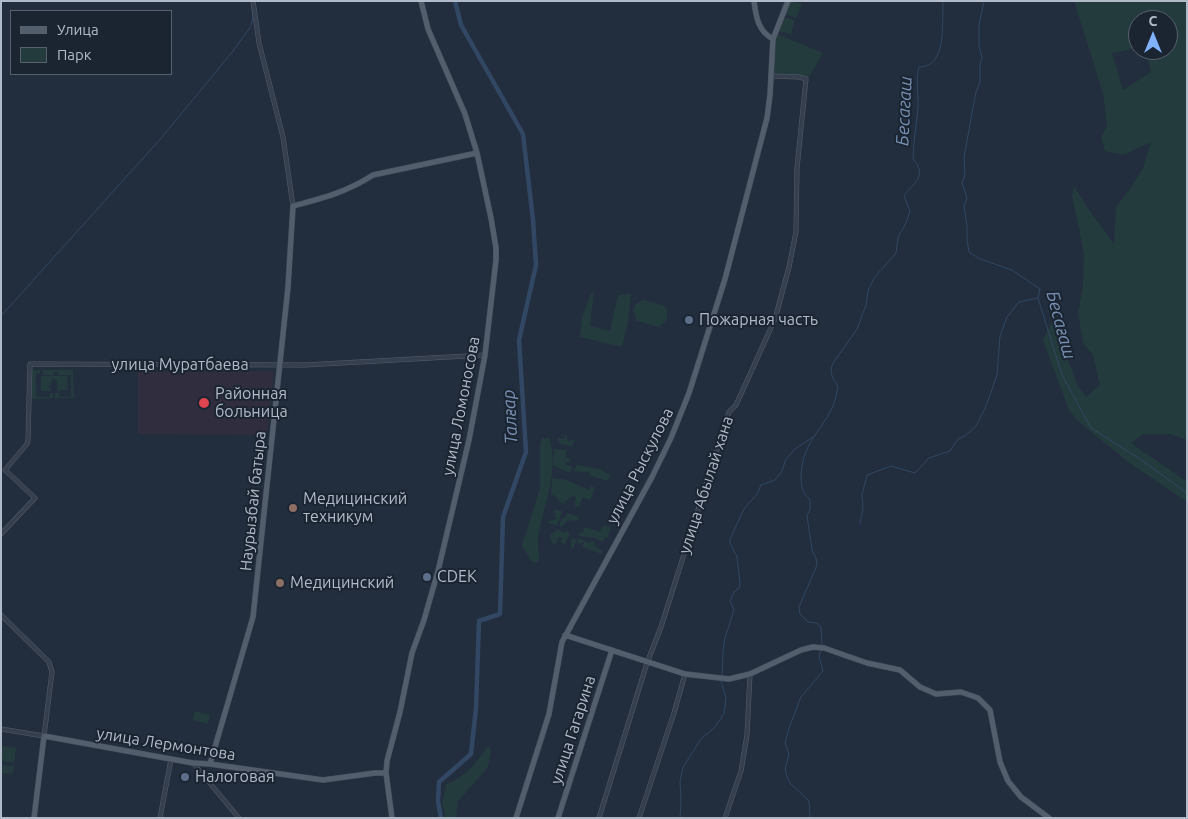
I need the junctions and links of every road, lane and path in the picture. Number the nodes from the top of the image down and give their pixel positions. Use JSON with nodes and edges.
{"nodes":[{"id":1,"x":253,"y":1,"type":"edge"},
{"id":2,"x":421,"y":1,"type":"edge"},
{"id":3,"x":754,"y":1,"type":"edge"},
{"id":4,"x":788,"y":1,"type":"edge"},
{"id":5,"x":773,"y":39,"type":"junction"},
{"id":6,"x":771,"y":76,"type":"junction"},
{"id":7,"x":477,"y":153,"type":"junction"},
{"id":8,"x":293,"y":206,"type":"junction"},
{"id":9,"x":485,"y":355,"type":"junction"},
{"id":10,"x":279,"y":366,"type":"junction"},
{"id":11,"x":1,"y":534,"type":"edge"},
{"id":12,"x":1,"y":615,"type":"edge"},
{"id":13,"x":566,"y":635,"type":"junction"},
{"id":14,"x":612,"y":650,"type":"junction"},
{"id":15,"x":647,"y":663,"type":"junction"},
{"id":16,"x":685,"y":674,"type":"junction"},
{"id":17,"x":750,"y":674,"type":"junction"},
{"id":18,"x":738,"y":677,"type":"junction"},
{"id":19,"x":749,"y":686,"type":"junction"},
{"id":20,"x":1,"y":729,"type":"edge"},
{"id":21,"x":44,"y":736,"type":"junction"},
{"id":22,"x":171,"y":759,"type":"junction"},
{"id":23,"x":193,"y":763,"type":"junction"},
{"id":24,"x":210,"y":764,"type":"junction"},
{"id":25,"x":386,"y":773,"type":"junction"},
{"id":26,"x":34,"y":818,"type":"edge"},
{"id":27,"x":160,"y":818,"type":"edge"},
{"id":28,"x":239,"y":818,"type":"edge"},
{"id":29,"x":392,"y":818,"type":"edge"},
{"id":30,"x":516,"y":818,"type":"edge"},
{"id":31,"x":558,"y":818,"type":"edge"},
{"id":32,"x":599,"y":818,"type":"edge"},
{"id":33,"x":639,"y":818,"type":"edge"},
{"id":34,"x":725,"y":818,"type":"edge"},
{"id":35,"x":1049,"y":818,"type":"edge"}],
"edges":[{"from":1,"to":8,"type":"street"},
{"from":2,"to":7,"type":"main road","name":"улица Ломоносова"},
{"from":3,"to":5,"type":"main road"},
{"from":4,"to":5,"type":"main road","name":"улица Рыскулова"},
{"from":5,"to":6,"type":"main road","name":"улица Рыскулова"},
{"from":6,"to":13,"type":"main road","name":"улица Рыскулова"},
{"from":6,"to":15,"type":"street","name":"улица Абылай хана"},
{"from":7,"to":8,"type":"main road"},
{"from":7,"to":9,"type":"main road","name":"улица Ломоносова"},
{"from":8,"to":10,"type":"main road","name":"Наурызбай батыра"},
{"from":9,"to":10,"type":"street","name":"улица Муратбаева"},
{"from":9,"to":25,"type":"main road","name":"улица Ломоносова"},
{"from":10,"to":11,"type":"street","name":"улица Муратбаева"},
{"from":10,"to":24,"type":"main road","name":"Наурызбай батыра"},
{"from":12,"to":21,"type":"street"},
{"from":13,"to":14,"type":"main road"},
{"from":13,"to":30,"type":"main road","name":"улица Рыскулова"},
{"from":14,"to":15,"type":"main road"},
{"from":14,"to":31,"type":"main road","name":"улица Гагарина"},
{"from":15,"to":16,"type":"main road"},
{"from":15,"to":32,"type":"street","name":"улица Абылай хана"},
{"from":16,"to":18,"type":"main road"},
{"from":16,"to":33,"type":"street"},
{"from":17,"to":18,"type":"main road"},
{"from":17,"to":19,"type":"street"},
{"from":17,"to":35,"type":"main road"},
{"from":18,"to":19,"type":"street"},
{"from":19,"to":34,"type":"street"},
{"from":20,"to":21,"type":"street","name":"улица Лермонтова"},
{"from":21,"to":22,"type":"main road","name":"улица Лермонтова"},
{"from":21,"to":26,"type":"main road"},
{"from":22,"to":23,"type":"main road","name":"улица Лермонтова"},
{"from":22,"to":27,"type":"street"},
{"from":23,"to":24,"type":"main road","name":"улица Лермонтова"},
{"from":23,"to":28,"type":"street"},
{"from":24,"to":25,"type":"main road","name":"улица Лермонтова"},
{"from":25,"to":29,"type":"main road","name":"улица Ломоносова"}]}
